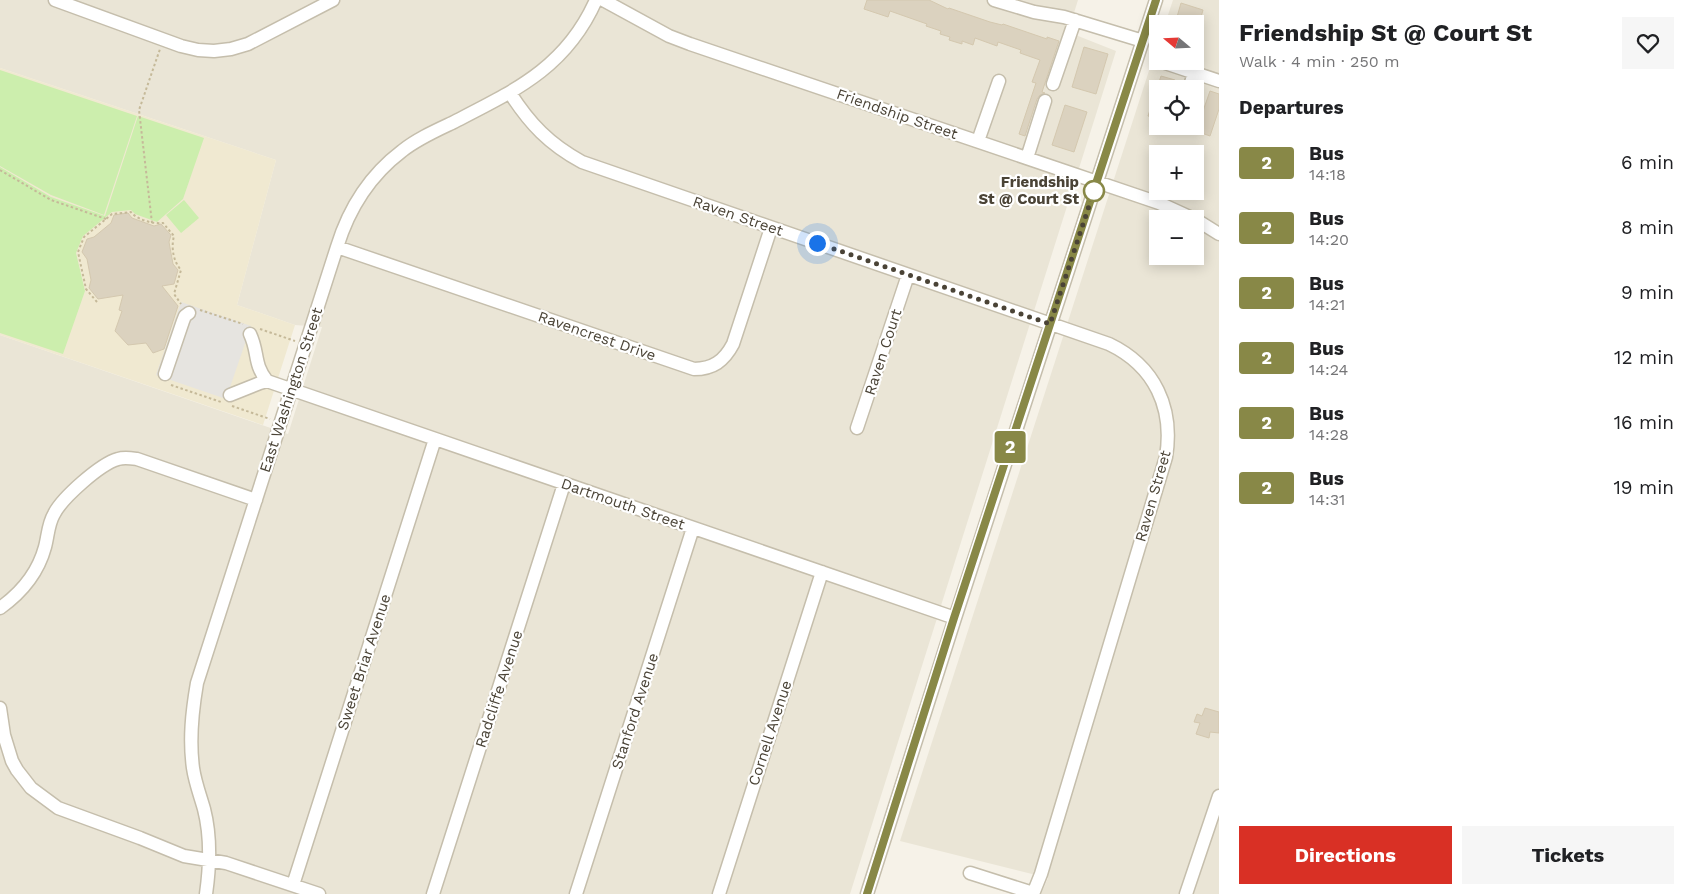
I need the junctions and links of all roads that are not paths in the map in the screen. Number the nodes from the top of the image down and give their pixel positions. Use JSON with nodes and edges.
{"nodes":[{"id":1,"x":54,"y":0,"type":"edge"},
{"id":2,"x":333,"y":0,"type":"edge"},
{"id":3,"x":596,"y":0,"type":"edge"},
{"id":4,"x":603,"y":0,"type":"edge"},
{"id":5,"x":994,"y":0,"type":"edge"},
{"id":6,"x":1156,"y":0,"type":"edge"},
{"id":7,"x":1075,"y":20,"type":"junction"},
{"id":8,"x":1143,"y":41,"type":"junction"},
{"id":9,"x":1138,"y":54,"type":"junction"},
{"id":10,"x":1149,"y":58,"type":"edge"},
{"id":11,"x":1185,"y":70,"type":"edge"},
{"id":12,"x":1194,"y":73,"type":"junction"},
{"id":13,"x":1192,"y":80,"type":"edge"},
{"id":14,"x":999,"y":81,"type":"dead end"},
{"id":15,"x":1219,"y":81,"type":"edge"},
{"id":16,"x":1053,"y":84,"type":"dead end"},
{"id":17,"x":510,"y":93,"type":"junction"},
{"id":18,"x":1045,"y":101,"type":"dead end"},
{"id":19,"x":978,"y":141,"type":"junction"},
{"id":20,"x":1027,"y":158,"type":"junction"},
{"id":21,"x":1097,"y":182,"type":"junction"},
{"id":22,"x":1175,"y":210,"type":"edge"},
{"id":23,"x":1204,"y":225,"type":"edge"},
{"id":24,"x":771,"y":228,"type":"junction"},
{"id":25,"x":1219,"y":234,"type":"edge"},
{"id":26,"x":337,"y":247,"type":"junction"},
{"id":27,"x":908,"y":275,"type":"junction"},
{"id":28,"x":195,"y":311,"type":"road end"},
{"id":29,"x":1050,"y":324,"type":"junction"},
{"id":30,"x":251,"y":329,"type":"road end"},
{"id":31,"x":165,"y":374,"type":"road end"},
{"id":32,"x":267,"y":381,"type":"junction"},
{"id":33,"x":291,"y":389,"type":"junction"},
{"id":34,"x":230,"y":395,"type":"dead end"},
{"id":35,"x":857,"y":428,"type":"dead end"},
{"id":36,"x":435,"y":439,"type":"junction"},
{"id":37,"x":564,"y":484,"type":"junction"},
{"id":38,"x":256,"y":500,"type":"junction"},
{"id":39,"x":693,"y":528,"type":"junction"},
{"id":40,"x":822,"y":572,"type":"junction"},
{"id":41,"x":0,"y":608,"type":"edge"},
{"id":42,"x":954,"y":618,"type":"junction"},
{"id":43,"x":0,"y":708,"type":"edge"},
{"id":44,"x":4,"y":752,"type":"edge"},
{"id":45,"x":1219,"y":796,"type":"edge"},
{"id":46,"x":209,"y":861,"type":"junction"},
{"id":47,"x":970,"y":873,"type":"dead end"},
{"id":48,"x":294,"y":885,"type":"junction"},
{"id":49,"x":206,"y":894,"type":"edge"},
{"id":50,"x":319,"y":894,"type":"edge"},
{"id":51,"x":434,"y":894,"type":"edge"},
{"id":52,"x":576,"y":894,"type":"edge"},
{"id":53,"x":719,"y":894,"type":"edge"},
{"id":54,"x":867,"y":894,"type":"edge"},
{"id":55,"x":1033,"y":894,"type":"edge"},
{"id":56,"x":1186,"y":894,"type":"edge"}],
"edges":[{"from":1,"to":2,"type":"street"},
{"from":3,"to":17,"type":"street","name":"East Washington Street"},
{"from":4,"to":19,"type":"street","name":"Friendship Street"},
{"from":5,"to":7,"type":"street"},
{"from":6,"to":8,"type":"street"},
{"from":7,"to":8,"type":"street"},
{"from":7,"to":16,"type":"street"},
{"from":8,"to":9,"type":"street"},
{"from":9,"to":10,"type":"street"},
{"from":9,"to":21,"type":"street"},
{"from":11,"to":12,"type":"street"},
{"from":12,"to":13,"type":"street"},
{"from":12,"to":15,"type":"street"},
{"from":14,"to":19,"type":"street"},
{"from":17,"to":24,"type":"street","name":"Raven Street"},
{"from":17,"to":26,"type":"street","name":"East Washington Street"},
{"from":18,"to":20,"type":"street"},
{"from":19,"to":20,"type":"street","name":"Friendship Street"},
{"from":20,"to":21,"type":"street","name":"Friendship Street"},
{"from":21,"to":22,"type":"street","name":"Friendship Street"},
{"from":21,"to":29,"type":"street"},
{"from":23,"to":25,"type":"street","name":"Friendship Street"},
{"from":24,"to":26,"type":"street","name":"Ravencrest Drive"},
{"from":24,"to":27,"type":"street","name":"Raven Street"},
{"from":26,"to":33,"type":"street","name":"East Washington Street"},
{"from":27,"to":29,"type":"street","name":"Raven Street"},
{"from":27,"to":35,"type":"street","name":"Raven Court"},
{"from":28,"to":31,"type":"street"},
{"from":29,"to":42,"type":"street"},
{"from":29,"to":55,"type":"street","name":"Raven Street"},
{"from":30,"to":32,"type":"street"},
{"from":32,"to":33,"type":"street","name":"Dartmouth Street"},
{"from":32,"to":34,"type":"street"},
{"from":33,"to":36,"type":"street","name":"Dartmouth Street"},
{"from":33,"to":38,"type":"street","name":"East Washington Street"},
{"from":36,"to":37,"type":"street","name":"Dartmouth Street"},
{"from":36,"to":48,"type":"street","name":"Sweet Briar Avenue"},
{"from":37,"to":39,"type":"street","name":"Dartmouth Street"},
{"from":37,"to":51,"type":"street","name":"Radcliffe Avenue"},
{"from":38,"to":41,"type":"street"},
{"from":38,"to":46,"type":"street","name":"East Washington Street"},
{"from":39,"to":40,"type":"street","name":"Dartmouth Street"},
{"from":39,"to":52,"type":"street","name":"Stanford Avenue"},
{"from":40,"to":42,"type":"street","name":"Dartmouth Street"},
{"from":40,"to":53,"type":"street","name":"Cornell Avenue"},
{"from":42,"to":54,"type":"street"},
{"from":43,"to":44,"type":"street"},
{"from":44,"to":46,"type":"street"},
{"from":45,"to":56,"type":"street"},
{"from":46,"to":48,"type":"street"},
{"from":46,"to":49,"type":"street","name":"East Washington Street"},
{"from":47,"to":55,"type":"street"},
{"from":48,"to":50,"type":"street"}]}
